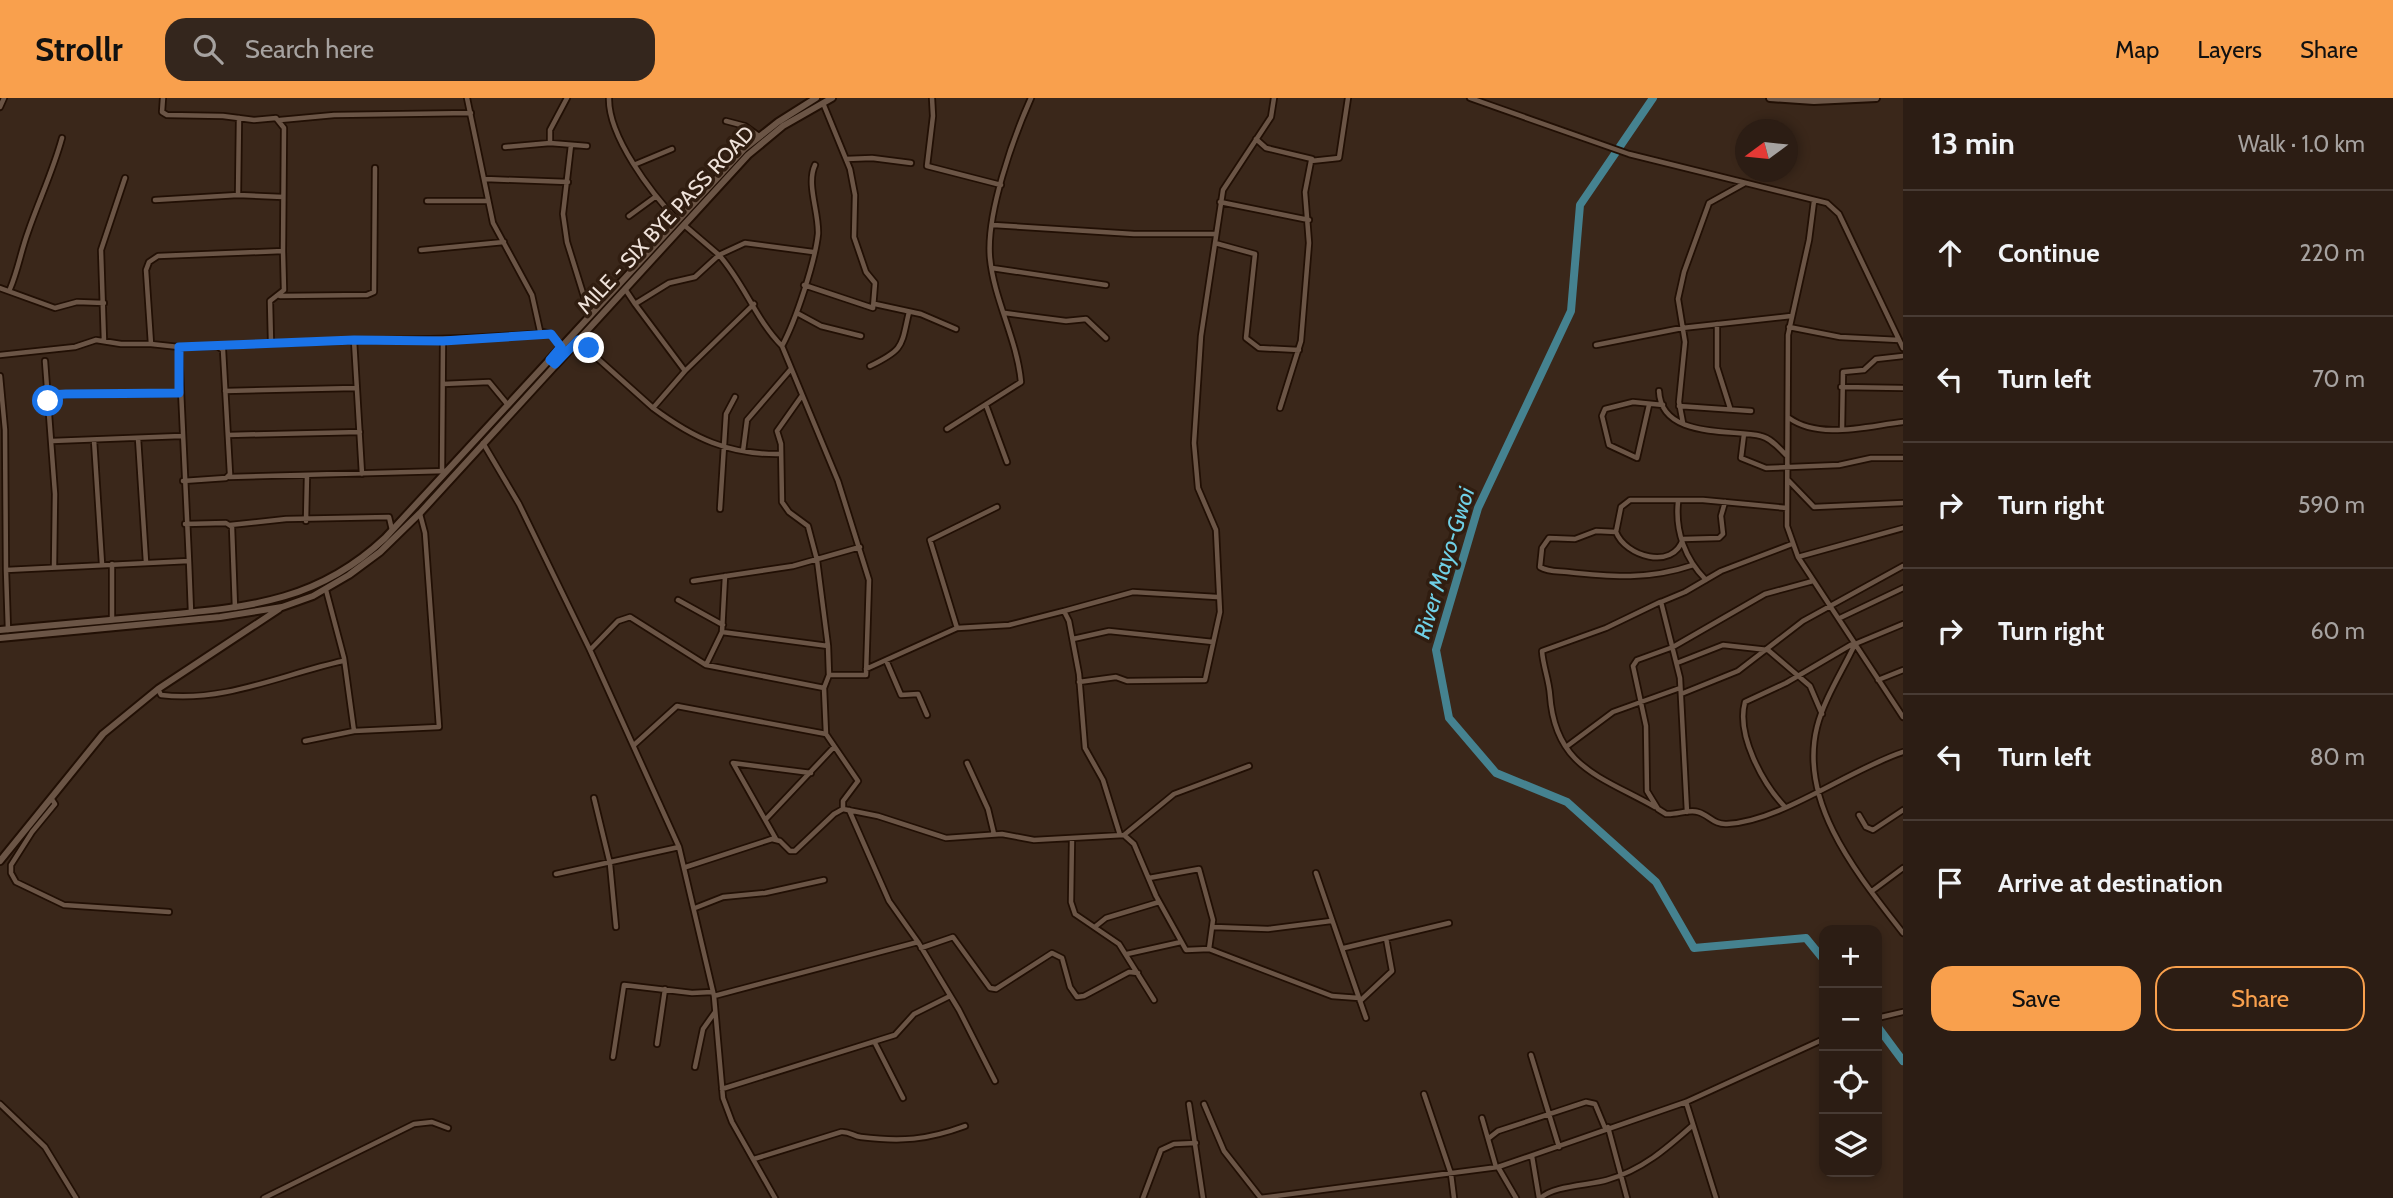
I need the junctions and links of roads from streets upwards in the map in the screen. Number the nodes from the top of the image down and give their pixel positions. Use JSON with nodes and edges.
{"nodes":[{"id":1,"x":4,"y":98,"type":"edge"},
{"id":2,"x":163,"y":98,"type":"edge"},
{"id":3,"x":467,"y":98,"type":"edge"},
{"id":4,"x":567,"y":98,"type":"edge"},
{"id":5,"x":609,"y":98,"type":"edge"},
{"id":6,"x":832,"y":98,"type":"edge"},
{"id":7,"x":932,"y":98,"type":"edge"},
{"id":8,"x":1031,"y":98,"type":"edge"},
{"id":9,"x":1274,"y":98,"type":"edge"},
{"id":10,"x":1348,"y":98,"type":"edge"},
{"id":11,"x":1470,"y":98,"type":"edge"},
{"id":12,"x":1770,"y":98,"type":"edge"},
{"id":13,"x":1876,"y":98,"type":"edge"},
{"id":14,"x":820,"y":100,"type":"edge"},
{"id":15,"x":804,"y":102,"type":"edge"},
{"id":16,"x":0,"y":107,"type":"edge"},
{"id":17,"x":471,"y":113,"type":"junction"},
{"id":18,"x":239,"y":118,"type":"junction"},
{"id":19,"x":280,"y":120,"type":"junction"},
{"id":20,"x":726,"y":121,"type":"dead end"},
{"id":21,"x":759,"y":136,"type":"junction"},
{"id":22,"x":62,"y":138,"type":"dead end"},
{"id":23,"x":1256,"y":138,"type":"junction"},
{"id":24,"x":550,"y":143,"type":"junction"},
{"id":25,"x":571,"y":145,"type":"junction"},
{"id":26,"x":587,"y":146,"type":"dead end"},
{"id":27,"x":505,"y":147,"type":"dead end"},
{"id":28,"x":672,"y":149,"type":"dead end"},
{"id":29,"x":846,"y":159,"type":"junction"},
{"id":30,"x":1313,"y":159,"type":"junction"},
{"id":31,"x":911,"y":163,"type":"dead end"},
{"id":32,"x":636,"y":164,"type":"junction"},
{"id":33,"x":815,"y":164,"type":"dead end"},
{"id":34,"x":376,"y":168,"type":"dead end"},
{"id":35,"x":125,"y":178,"type":"dead end"},
{"id":36,"x":484,"y":179,"type":"junction"},
{"id":37,"x":568,"y":182,"type":"junction"},
{"id":38,"x":1747,"y":183,"type":"junction"},
{"id":39,"x":1001,"y":185,"type":"junction"},
{"id":40,"x":238,"y":195,"type":"junction"},
{"id":41,"x":283,"y":197,"type":"junction"},
{"id":42,"x":656,"y":197,"type":"junction"},
{"id":43,"x":155,"y":200,"type":"dead end"},
{"id":44,"x":427,"y":201,"type":"dead end"},
{"id":45,"x":487,"y":201,"type":"junction"},
{"id":46,"x":1814,"y":201,"type":"junction"},
{"id":47,"x":1220,"y":202,"type":"junction"},
{"id":48,"x":629,"y":216,"type":"dead end"},
{"id":49,"x":1309,"y":220,"type":"junction"},
{"id":50,"x":681,"y":223,"type":"junction"},
{"id":51,"x":993,"y":225,"type":"junction"},
{"id":52,"x":1216,"y":234,"type":"junction"},
{"id":53,"x":504,"y":242,"type":"junction"},
{"id":54,"x":1214,"y":243,"type":"junction"},
{"id":55,"x":421,"y":250,"type":"dead end"},
{"id":56,"x":283,"y":251,"type":"junction"},
{"id":57,"x":813,"y":252,"type":"junction"},
{"id":58,"x":719,"y":255,"type":"junction"},
{"id":59,"x":992,"y":268,"type":"junction"},
{"id":60,"x":804,"y":285,"type":"junction"},
{"id":61,"x":1106,"y":285,"type":"dead end"},
{"id":62,"x":0,"y":288,"type":"edge"},
{"id":63,"x":10,"y":289,"type":"junction"},
{"id":64,"x":625,"y":289,"type":"junction"},
{"id":65,"x":280,"y":296,"type":"junction"},
{"id":66,"x":104,"y":303,"type":"junction"},
{"id":67,"x":635,"y":304,"type":"junction"},
{"id":68,"x":754,"y":304,"type":"junction"},
{"id":69,"x":875,"y":304,"type":"junction"},
{"id":70,"x":595,"y":310,"type":"junction"},
{"id":71,"x":909,"y":312,"type":"junction"},
{"id":72,"x":796,"y":313,"type":"junction"},
{"id":73,"x":1005,"y":313,"type":"junction"},
{"id":74,"x":1791,"y":316,"type":"junction"},
{"id":75,"x":1717,"y":324,"type":"junction"},
{"id":76,"x":1789,"y":327,"type":"junction"},
{"id":77,"x":1682,"y":328,"type":"junction"},
{"id":78,"x":956,"y":329,"type":"dead end"},
{"id":79,"x":542,"y":333,"type":"junction"},
{"id":80,"x":861,"y":336,"type":"dead end"},
{"id":81,"x":1106,"y":338,"type":"dead end"},
{"id":82,"x":354,"y":340,"type":"junction"},
{"id":83,"x":578,"y":340,"type":"junction"},
{"id":84,"x":1899,"y":340,"type":"junction"},
{"id":85,"x":104,"y":341,"type":"junction"},
{"id":86,"x":443,"y":341,"type":"junction"},
{"id":87,"x":271,"y":342,"type":"junction"},
{"id":88,"x":151,"y":344,"type":"junction"},
{"id":89,"x":1596,"y":345,"type":"dead end"},
{"id":90,"x":221,"y":346,"type":"junction"},
{"id":91,"x":782,"y":346,"type":"junction"},
{"id":92,"x":179,"y":347,"type":"junction"},
{"id":93,"x":561,"y":347,"type":"junction"},
{"id":94,"x":1903,"y":348,"type":"edge"},
{"id":95,"x":1299,"y":350,"type":"junction"},
{"id":96,"x":0,"y":355,"type":"edge"},
{"id":97,"x":1903,"y":356,"type":"edge"},
{"id":98,"x":45,"y":361,"type":"dead end"},
{"id":99,"x":552,"y":362,"type":"junction"},
{"id":100,"x":870,"y":366,"type":"dead end"},
{"id":101,"x":791,"y":369,"type":"junction"},
{"id":102,"x":685,"y":371,"type":"junction"},
{"id":103,"x":0,"y":376,"type":"edge"},
{"id":104,"x":443,"y":384,"type":"junction"},
{"id":105,"x":1841,"y":387,"type":"junction"},
{"id":106,"x":355,"y":388,"type":"junction"},
{"id":107,"x":1903,"y":388,"type":"edge"},
{"id":108,"x":225,"y":391,"type":"junction"},
{"id":109,"x":1659,"y":391,"type":"dead end"},
{"id":110,"x":179,"y":393,"type":"junction"},
{"id":111,"x":49,"y":395,"type":"junction"},
{"id":112,"x":801,"y":396,"type":"junction"},
{"id":113,"x":735,"y":397,"type":"dead end"},
{"id":114,"x":508,"y":405,"type":"junction"},
{"id":115,"x":986,"y":405,"type":"junction"},
{"id":116,"x":1648,"y":405,"type":"junction"},
{"id":117,"x":1662,"y":405,"type":"junction"},
{"id":118,"x":1679,"y":406,"type":"junction"},
{"id":119,"x":653,"y":408,"type":"junction"},
{"id":120,"x":1280,"y":408,"type":"dead end"},
{"id":121,"x":1730,"y":408,"type":"junction"},
{"id":122,"x":1751,"y":411,"type":"dead end"},
{"id":123,"x":2,"y":416,"type":"edge"},
{"id":124,"x":1789,"y":418,"type":"junction"},
{"id":125,"x":1903,"y":422,"type":"edge"},
{"id":126,"x":1683,"y":423,"type":"junction"},
{"id":127,"x":947,"y":429,"type":"dead end"},
{"id":128,"x":1842,"y":429,"type":"junction"},
{"id":129,"x":360,"y":432,"type":"junction"},
{"id":130,"x":1744,"y":434,"type":"junction"},
{"id":131,"x":227,"y":435,"type":"junction"},
{"id":132,"x":181,"y":436,"type":"junction"},
{"id":133,"x":138,"y":438,"type":"junction"},
{"id":134,"x":94,"y":440,"type":"junction"},
{"id":135,"x":52,"y":441,"type":"junction"},
{"id":136,"x":482,"y":442,"type":"junction"},
{"id":137,"x":721,"y":447,"type":"junction"},
{"id":138,"x":743,"y":451,"type":"junction"},
{"id":139,"x":780,"y":453,"type":"junction"},
{"id":140,"x":1788,"y":456,"type":"junction"},
{"id":141,"x":1903,"y":458,"type":"edge"},
{"id":142,"x":1007,"y":462,"type":"dead end"},
{"id":143,"x":1788,"y":466,"type":"junction"},
{"id":144,"x":444,"y":471,"type":"junction"},
{"id":145,"x":362,"y":474,"type":"junction"},
{"id":146,"x":307,"y":475,"type":"junction"},
{"id":147,"x":229,"y":477,"type":"junction"},
{"id":148,"x":1788,"y":480,"type":"junction"},
{"id":149,"x":183,"y":481,"type":"junction"},
{"id":150,"x":2,"y":501,"type":"edge"},
{"id":151,"x":1678,"y":502,"type":"junction"},
{"id":152,"x":1725,"y":502,"type":"junction"},
{"id":153,"x":1903,"y":503,"type":"edge"},
{"id":154,"x":997,"y":507,"type":"dead end"},
{"id":155,"x":1787,"y":508,"type":"junction"},
{"id":156,"x":720,"y":509,"type":"dead end"},
{"id":157,"x":420,"y":513,"type":"junction"},
{"id":158,"x":306,"y":521,"type":"junction"},
{"id":159,"x":185,"y":524,"type":"junction"},
{"id":160,"x":230,"y":525,"type":"junction"},
{"id":161,"x":1903,"y":528,"type":"edge"},
{"id":162,"x":392,"y":530,"type":"junction"},
{"id":163,"x":1616,"y":532,"type":"junction"},
{"id":164,"x":1683,"y":540,"type":"junction"},
{"id":165,"x":1792,"y":544,"type":"junction"},
{"id":166,"x":860,"y":547,"type":"junction"},
{"id":167,"x":1798,"y":557,"type":"junction"},
{"id":168,"x":817,"y":559,"type":"junction"},
{"id":169,"x":189,"y":561,"type":"junction"},
{"id":170,"x":146,"y":562,"type":"junction"},
{"id":171,"x":102,"y":564,"type":"junction"},
{"id":172,"x":112,"y":564,"type":"junction"},
{"id":173,"x":1693,"y":565,"type":"junction"},
{"id":174,"x":1903,"y":566,"type":"edge"},
{"id":175,"x":54,"y":567,"type":"junction"},
{"id":176,"x":6,"y":570,"type":"junction"},
{"id":177,"x":725,"y":576,"type":"junction"},
{"id":178,"x":1706,"y":580,"type":"junction"},
{"id":179,"x":693,"y":581,"type":"dead end"},
{"id":180,"x":1813,"y":581,"type":"junction"},
{"id":181,"x":1903,"y":588,"type":"edge"},
{"id":182,"x":326,"y":590,"type":"junction"},
{"id":183,"x":300,"y":593,"type":"junction"},
{"id":184,"x":1217,"y":597,"type":"junction"},
{"id":185,"x":678,"y":600,"type":"dead end"},
{"id":186,"x":1661,"y":602,"type":"junction"},
{"id":187,"x":1831,"y":606,"type":"junction"},
{"id":188,"x":282,"y":607,"type":"junction"},
{"id":189,"x":235,"y":609,"type":"junction"},
{"id":190,"x":1064,"y":611,"type":"junction"},
{"id":191,"x":191,"y":612,"type":"junction"},
{"id":192,"x":1840,"y":618,"type":"junction"},
{"id":193,"x":112,"y":620,"type":"junction"},
{"id":194,"x":723,"y":625,"type":"junction"},
{"id":195,"x":1902,"y":625,"type":"edge"},
{"id":196,"x":957,"y":628,"type":"junction"},
{"id":197,"x":4,"y":630,"type":"edge"},
{"id":198,"x":722,"y":632,"type":"junction"},
{"id":199,"x":0,"y":638,"type":"edge"},
{"id":200,"x":1073,"y":639,"type":"junction"},
{"id":201,"x":1213,"y":642,"type":"junction"},
{"id":202,"x":1854,"y":643,"type":"junction"},
{"id":203,"x":828,"y":646,"type":"junction"},
{"id":204,"x":1673,"y":647,"type":"junction"},
{"id":205,"x":590,"y":650,"type":"junction"},
{"id":206,"x":1768,"y":650,"type":"junction"},
{"id":207,"x":886,"y":660,"type":"junction"},
{"id":208,"x":343,"y":661,"type":"junction"},
{"id":209,"x":1677,"y":663,"type":"junction"},
{"id":210,"x":706,"y":665,"type":"junction"},
{"id":211,"x":866,"y":668,"type":"junction"},
{"id":212,"x":1903,"y":670,"type":"edge"},
{"id":213,"x":829,"y":675,"type":"junction"},
{"id":214,"x":1799,"y":676,"type":"junction"},
{"id":215,"x":1878,"y":680,"type":"junction"},
{"id":216,"x":1079,"y":682,"type":"junction"},
{"id":217,"x":824,"y":688,"type":"junction"},
{"id":218,"x":158,"y":689,"type":"junction"},
{"id":219,"x":1681,"y":691,"type":"junction"},
{"id":220,"x":1641,"y":699,"type":"junction"},
{"id":221,"x":927,"y":715,"type":"dead end"},
{"id":222,"x":1822,"y":715,"type":"junction"},
{"id":223,"x":1903,"y":717,"type":"edge"},
{"id":224,"x":354,"y":731,"type":"junction"},
{"id":225,"x":826,"y":734,"type":"junction"},
{"id":226,"x":305,"y":741,"type":"dead end"},
{"id":227,"x":634,"y":746,"type":"junction"},
{"id":228,"x":834,"y":747,"type":"junction"},
{"id":229,"x":1566,"y":747,"type":"junction"},
{"id":230,"x":1903,"y":752,"type":"edge"},
{"id":231,"x":967,"y":763,"type":"dead end"},
{"id":232,"x":1249,"y":766,"type":"dead end"},
{"id":233,"x":811,"y":773,"type":"junction"},
{"id":234,"x":1818,"y":791,"type":"junction"},
{"id":235,"x":51,"y":797,"type":"junction"},
{"id":236,"x":594,"y":798,"type":"dead end"},
{"id":237,"x":1785,"y":807,"type":"junction"},
{"id":238,"x":846,"y":810,"type":"junction"},
{"id":239,"x":1658,"y":810,"type":"junction"},
{"id":240,"x":1903,"y":810,"type":"edge"},
{"id":241,"x":1687,"y":812,"type":"junction"},
{"id":242,"x":1859,"y":815,"type":"dead end"},
{"id":243,"x":766,"y":819,"type":"junction"},
{"id":244,"x":994,"y":834,"type":"junction"},
{"id":245,"x":1122,"y":835,"type":"junction"},
{"id":246,"x":776,"y":839,"type":"junction"},
{"id":247,"x":1072,"y":839,"type":"junction"},
{"id":248,"x":679,"y":847,"type":"junction"},
{"id":249,"x":0,"y":861,"type":"edge"},
{"id":250,"x":610,"y":864,"type":"junction"},
{"id":251,"x":685,"y":867,"type":"junction"},
{"id":252,"x":1903,"y":869,"type":"edge"},
{"id":253,"x":1316,"y":873,"type":"dead end"},
{"id":254,"x":556,"y":874,"type":"dead end"},
{"id":255,"x":1149,"y":878,"type":"junction"},
{"id":256,"x":824,"y":880,"type":"dead end"},
{"id":257,"x":1872,"y":891,"type":"junction"},
{"id":258,"x":1159,"y":902,"type":"junction"},
{"id":259,"x":695,"y":908,"type":"junction"},
{"id":260,"x":169,"y":912,"type":"dead end"},
{"id":261,"x":1331,"y":920,"type":"junction"},
{"id":262,"x":1450,"y":923,"type":"dead end"},
{"id":263,"x":1096,"y":926,"type":"junction"},
{"id":264,"x":616,"y":927,"type":"dead end"},
{"id":265,"x":1214,"y":927,"type":"junction"},
{"id":266,"x":1903,"y":933,"type":"edge"},
{"id":267,"x":1386,"y":938,"type":"junction"},
{"id":268,"x":1181,"y":942,"type":"junction"},
{"id":269,"x":920,"y":945,"type":"junction"},
{"id":270,"x":1344,"y":948,"type":"junction"},
{"id":271,"x":1209,"y":949,"type":"junction"},
{"id":272,"x":1126,"y":954,"type":"junction"},
{"id":273,"x":1138,"y":973,"type":"junction"},
{"id":274,"x":665,"y":989,"type":"junction"},
{"id":275,"x":713,"y":994,"type":"junction"},
{"id":276,"x":950,"y":996,"type":"junction"},
{"id":277,"x":1154,"y":1000,"type":"dead end"},
{"id":278,"x":1359,"y":1000,"type":"junction"},
{"id":279,"x":715,"y":1012,"type":"junction"},
{"id":280,"x":1903,"y":1012,"type":"edge"},
{"id":281,"x":1882,"y":1017,"type":"edge"},
{"id":282,"x":1366,"y":1018,"type":"dead end"},
{"id":283,"x":1819,"y":1041,"type":"edge"},
{"id":284,"x":875,"y":1043,"type":"junction"},
{"id":285,"x":657,"y":1044,"type":"dead end"},
{"id":286,"x":1531,"y":1055,"type":"dead end"},
{"id":287,"x":612,"y":1057,"type":"dead end"},
{"id":288,"x":695,"y":1067,"type":"dead end"},
{"id":289,"x":995,"y":1081,"type":"dead end"},
{"id":290,"x":722,"y":1089,"type":"junction"},
{"id":291,"x":1424,"y":1094,"type":"dead end"},
{"id":292,"x":903,"y":1098,"type":"dead end"},
{"id":293,"x":1686,"y":1101,"type":"junction"},
{"id":294,"x":0,"y":1104,"type":"edge"},
{"id":295,"x":1189,"y":1104,"type":"dead end"},
{"id":296,"x":1205,"y":1104,"type":"dead end"},
{"id":297,"x":1549,"y":1115,"type":"junction"},
{"id":298,"x":1482,"y":1118,"type":"dead end"},
{"id":299,"x":1693,"y":1125,"type":"junction"},
{"id":300,"x":965,"y":1126,"type":"dead end"},
{"id":301,"x":448,"y":1128,"type":"dead end"},
{"id":302,"x":1607,"y":1128,"type":"junction"},
{"id":303,"x":1489,"y":1138,"type":"junction"},
{"id":304,"x":1196,"y":1143,"type":"junction"},
{"id":305,"x":1559,"y":1147,"type":"junction"},
{"id":306,"x":1532,"y":1156,"type":"junction"},
{"id":307,"x":754,"y":1159,"type":"junction"},
{"id":308,"x":1497,"y":1167,"type":"junction"},
{"id":309,"x":1451,"y":1174,"type":"junction"},
{"id":310,"x":1622,"y":1175,"type":"junction"},
{"id":311,"x":76,"y":1198,"type":"edge"},
{"id":312,"x":264,"y":1198,"type":"edge"},
{"id":313,"x":775,"y":1198,"type":"edge"},
{"id":314,"x":1143,"y":1198,"type":"edge"},
{"id":315,"x":1203,"y":1198,"type":"edge"},
{"id":316,"x":1260,"y":1198,"type":"edge"},
{"id":317,"x":1454,"y":1198,"type":"edge"},
{"id":318,"x":1516,"y":1198,"type":"edge"},
{"id":319,"x":1540,"y":1198,"type":"edge"},
{"id":320,"x":1627,"y":1198,"type":"edge"},
{"id":321,"x":1716,"y":1198,"type":"edge"}],
"edges":[{"from":1,"to":16,"type":"street"},
{"from":2,"to":18,"type":"street"},
{"from":3,"to":17,"type":"street"},
{"from":4,"to":24,"type":"street"},
{"from":5,"to":32,"type":"street"},
{"from":6,"to":14,"type":"street","name":"MILE - SIX BYE PASS ROAD"},
{"from":7,"to":39,"type":"street"},
{"from":8,"to":39,"type":"street"},
{"from":9,"to":23,"type":"street"},
{"from":10,"to":30,"type":"street"},
{"from":11,"to":38,"type":"street"},
{"from":12,"to":13,"type":"street"},
{"from":14,"to":15,"type":"street"},
{"from":14,"to":29,"type":"street"},
{"from":14,"to":50,"type":"street","name":"MILE - SIX BYE PASS ROAD"},
{"from":15,"to":21,"type":"street"},
{"from":17,"to":19,"type":"street"},
{"from":17,"to":36,"type":"street"},
{"from":18,"to":19,"type":"street"},
{"from":18,"to":40,"type":"street"},
{"from":19,"to":41,"type":"street"},
{"from":20,"to":21,"type":"street"},
{"from":21,"to":50,"type":"street"},
{"from":22,"to":63,"type":"street"},
{"from":23,"to":30,"type":"street"},
{"from":23,"to":47,"type":"street"},
{"from":24,"to":25,"type":"street"},
{"from":24,"to":27,"type":"street"},
{"from":25,"to":26,"type":"street"},
{"from":25,"to":37,"type":"street"},
{"from":28,"to":32,"type":"street"},
{"from":29,"to":31,"type":"street"},
{"from":29,"to":69,"type":"street"},
{"from":30,"to":49,"type":"street"},
{"from":32,"to":42,"type":"street"},
{"from":33,"to":57,"type":"street"},
{"from":34,"to":65,"type":"street"},
{"from":35,"to":66,"type":"street"},
{"from":36,"to":37,"type":"street"},
{"from":36,"to":45,"type":"street"},
{"from":37,"to":70,"type":"street"},
{"from":38,"to":46,"type":"street"},
{"from":38,"to":77,"type":"street"},
{"from":39,"to":51,"type":"street"},
{"from":40,"to":41,"type":"street"},
{"from":40,"to":43,"type":"street"},
{"from":41,"to":56,"type":"street"},
{"from":42,"to":48,"type":"street"},
{"from":42,"to":50,"type":"street"},
{"from":44,"to":45,"type":"street"},
{"from":45,"to":53,"type":"street"},
{"from":46,"to":74,"type":"street"},
{"from":46,"to":84,"type":"street"},
{"from":47,"to":49,"type":"street"},
{"from":47,"to":52,"type":"street"},
{"from":49,"to":95,"type":"street"},
{"from":50,"to":58,"type":"street"},
{"from":50,"to":64,"type":"street","name":"MILE - SIX BYE PASS ROAD"},
{"from":50,"to":70,"type":"street"},
{"from":51,"to":52,"type":"street"},
{"from":51,"to":59,"type":"street"},
{"from":52,"to":54,"type":"street"},
{"from":53,"to":55,"type":"street"},
{"from":53,"to":79,"type":"street"},
{"from":54,"to":95,"type":"street"},
{"from":54,"to":184,"type":"street"},
{"from":56,"to":65,"type":"street"},
{"from":56,"to":88,"type":"street"},
{"from":57,"to":58,"type":"street"},
{"from":57,"to":60,"type":"street"},
{"from":58,"to":67,"type":"street"},
{"from":58,"to":68,"type":"street"},
{"from":59,"to":61,"type":"street"},
{"from":59,"to":73,"type":"street"},
{"from":60,"to":69,"type":"street"},
{"from":60,"to":72,"type":"street"},
{"from":62,"to":63,"type":"street"},
{"from":63,"to":66,"type":"street"},
{"from":64,"to":67,"type":"street"},
{"from":64,"to":83,"type":"street","name":"MILE - SIX BYE PASS ROAD"},
{"from":65,"to":87,"type":"street"},
{"from":66,"to":85,"type":"street"},
{"from":67,"to":102,"type":"street"},
{"from":68,"to":91,"type":"street"},
{"from":68,"to":102,"type":"street"},
{"from":69,"to":71,"type":"street"},
{"from":70,"to":93,"type":"street"},
{"from":71,"to":78,"type":"street"},
{"from":71,"to":100,"type":"street"},
{"from":72,"to":80,"type":"street"},
{"from":72,"to":91,"type":"street"},
{"from":73,"to":81,"type":"street"},
{"from":73,"to":115,"type":"street"},
{"from":74,"to":75,"type":"street"},
{"from":74,"to":76,"type":"street"},
{"from":75,"to":77,"type":"street"},
{"from":75,"to":121,"type":"street"},
{"from":76,"to":84,"type":"street"},
{"from":76,"to":124,"type":"street"},
{"from":77,"to":89,"type":"street"},
{"from":77,"to":118,"type":"street"},
{"from":79,"to":86,"type":"street"},
{"from":79,"to":93,"type":"street"},
{"from":82,"to":86,"type":"street"},
{"from":82,"to":87,"type":"street"},
{"from":82,"to":106,"type":"street"},
{"from":83,"to":99,"type":"street","name":"MILE - SIX BYE PASS ROAD"},
{"from":83,"to":119,"type":"street"},
{"from":84,"to":94,"type":"street"},
{"from":85,"to":88,"type":"street"},
{"from":85,"to":96,"type":"street"},
{"from":86,"to":104,"type":"street"},
{"from":87,"to":90,"type":"street"},
{"from":88,"to":92,"type":"street"},
{"from":90,"to":92,"type":"street"},
{"from":90,"to":108,"type":"street"},
{"from":91,"to":101,"type":"street"},
{"from":92,"to":110,"type":"street"},
{"from":93,"to":99,"type":"street"},
{"from":95,"to":120,"type":"street"},
{"from":97,"to":105,"type":"street"},
{"from":98,"to":111,"type":"street"},
{"from":99,"to":114,"type":"street"},
{"from":99,"to":136,"type":"street","name":"MILE - SIX BYE PASS ROAD"},
{"from":101,"to":112,"type":"street"},
{"from":101,"to":138,"type":"street"},
{"from":102,"to":119,"type":"street"},
{"from":103,"to":123,"type":"street"},
{"from":104,"to":114,"type":"street"},
{"from":104,"to":144,"type":"street"},
{"from":105,"to":107,"type":"street"},
{"from":105,"to":128,"type":"street"},
{"from":106,"to":108,"type":"street"},
{"from":106,"to":129,"type":"street"},
{"from":108,"to":131,"type":"street"},
{"from":109,"to":117,"type":"street"},
{"from":110,"to":111,"type":"street"},
{"from":110,"to":132,"type":"street"},
{"from":111,"to":135,"type":"street"},
{"from":112,"to":139,"type":"street"},
{"from":112,"to":166,"type":"street"},
{"from":113,"to":137,"type":"street"},
{"from":114,"to":144,"type":"street"},
{"from":115,"to":127,"type":"street"},
{"from":115,"to":142,"type":"street"},
{"from":116,"to":116,"type":"street"},
{"from":116,"to":117,"type":"street"},
{"from":117,"to":126,"type":"street"},
{"from":118,"to":121,"type":"street"},
{"from":118,"to":126,"type":"street"},
{"from":119,"to":137,"type":"street"},
{"from":121,"to":122,"type":"street"},
{"from":123,"to":150,"type":"street"},
{"from":124,"to":128,"type":"street"},
{"from":124,"to":140,"type":"street"},
{"from":125,"to":128,"type":"street"},
{"from":126,"to":130,"type":"street"},
{"from":129,"to":131,"type":"street"},
{"from":129,"to":145,"type":"street"},
{"from":130,"to":140,"type":"street"},
{"from":130,"to":143,"type":"street"},
{"from":131,"to":147,"type":"street"},
{"from":132,"to":133,"type":"street"},
{"from":132,"to":149,"type":"street"},
{"from":133,"to":134,"type":"street"},
{"from":133,"to":170,"type":"street"},
{"from":134,"to":135,"type":"street"},
{"from":134,"to":171,"type":"street"},
{"from":135,"to":175,"type":"street"},
{"from":136,"to":157,"type":"street","name":"MILE - SIX BYE PASS ROAD"},
{"from":136,"to":205,"type":"street"},
{"from":137,"to":138,"type":"street"},
{"from":137,"to":156,"type":"street"},
{"from":138,"to":139,"type":"street"},
{"from":139,"to":168,"type":"street"},
{"from":140,"to":143,"type":"street"},
{"from":141,"to":143,"type":"street"},
{"from":143,"to":148,"type":"street"},
{"from":144,"to":145,"type":"street"},
{"from":144,"to":162,"type":"street"},
{"from":145,"to":146,"type":"street"},
{"from":146,"to":147,"type":"street"},
{"from":146,"to":158,"type":"street"},
{"from":147,"to":149,"type":"street"},
{"from":148,"to":153,"type":"street"},
{"from":148,"to":155,"type":"street"},
{"from":149,"to":159,"type":"street"},
{"from":150,"to":176,"type":"street"},
{"from":151,"to":152,"type":"street"},
{"from":151,"to":163,"type":"street"},
{"from":151,"to":164,"type":"street"},
{"from":152,"to":155,"type":"street"},
{"from":152,"to":164,"type":"street"},
{"from":154,"to":196,"type":"street"},
{"from":155,"to":165,"type":"street"},
{"from":157,"to":182,"type":"street","name":"MILE - SIX BYE PASS ROAD"},
{"from":157,"to":224,"type":"street"},
{"from":158,"to":160,"type":"street"},
{"from":158,"to":162,"type":"street"},
{"from":159,"to":160,"type":"street"},
{"from":159,"to":169,"type":"street"},
{"from":160,"to":189,"type":"street"},
{"from":161,"to":167,"type":"street"},
{"from":162,"to":183,"type":"street"},
{"from":163,"to":164,"type":"street"},
{"from":163,"to":173,"type":"street"},
{"from":164,"to":173,"type":"street"},
{"from":165,"to":167,"type":"street"},
{"from":165,"to":178,"type":"street"},
{"from":166,"to":168,"type":"street"},
{"from":166,"to":211,"type":"street"},
{"from":167,"to":180,"type":"street"},
{"from":168,"to":177,"type":"street"},
{"from":168,"to":203,"type":"street"},
{"from":169,"to":170,"type":"street"},
{"from":169,"to":191,"type":"street"},
{"from":170,"to":172,"type":"street"},
{"from":171,"to":172,"type":"street"},
{"from":171,"to":175,"type":"street"},
{"from":172,"to":193,"type":"street"},
{"from":173,"to":178,"type":"street"},
{"from":174,"to":187,"type":"street"},
{"from":175,"to":176,"type":"street"},
{"from":176,"to":197,"type":"street"},
{"from":177,"to":179,"type":"street"},
{"from":177,"to":194,"type":"street"},
{"from":178,"to":186,"type":"street"},
{"from":180,"to":187,"type":"street"},
{"from":180,"to":204,"type":"street"},
{"from":181,"to":192,"type":"street"},
{"from":182,"to":188,"type":"street","name":"MILE - SIX BYE PASS ROAD"},
{"from":182,"to":208,"type":"street"},
{"from":183,"to":188,"type":"street"},
{"from":183,"to":189,"type":"street"},
{"from":184,"to":190,"type":"street"},
{"from":184,"to":201,"type":"street"},
{"from":185,"to":194,"type":"street"},
{"from":186,"to":204,"type":"street"},
{"from":186,"to":229,"type":"street"},
{"from":187,"to":192,"type":"street"},
{"from":187,"to":206,"type":"street"},
{"from":188,"to":199,"type":"street","name":"MILE - SIX BYE PASS ROAD"},
{"from":188,"to":218,"type":"street"},
{"from":189,"to":191,"type":"street"},
{"from":190,"to":196,"type":"street"},
{"from":190,"to":200,"type":"street"},
{"from":191,"to":193,"type":"street"},
{"from":192,"to":202,"type":"street"},
{"from":193,"to":197,"type":"street"},
{"from":194,"to":198,"type":"street"},
{"from":195,"to":202,"type":"street"},
{"from":196,"to":207,"type":"street"},
{"from":198,"to":203,"type":"street"},
{"from":198,"to":210,"type":"street"},
{"from":200,"to":201,"type":"street"},
{"from":200,"to":216,"type":"street"},
{"from":201,"to":216,"type":"street"},
{"from":202,"to":214,"type":"street"},
{"from":202,"to":215,"type":"street"},
{"from":202,"to":222,"type":"street"},
{"from":203,"to":213,"type":"street"},
{"from":204,"to":209,"type":"street"},
{"from":204,"to":220,"type":"street"},
{"from":205,"to":210,"type":"street"},
{"from":205,"to":227,"type":"street"},
{"from":206,"to":209,"type":"street"},
{"from":206,"to":214,"type":"street"},
{"from":206,"to":219,"type":"street"},
{"from":207,"to":211,"type":"street"},
{"from":207,"to":221,"type":"street"},
{"from":208,"to":218,"type":"street"},
{"from":208,"to":224,"type":"street"},
{"from":209,"to":219,"type":"street"},
{"from":210,"to":217,"type":"street"},
{"from":211,"to":213,"type":"street"},
{"from":212,"to":215,"type":"street"},
{"from":213,"to":217,"type":"street"},
{"from":214,"to":222,"type":"street"},
{"from":214,"to":237,"type":"street"},
{"from":215,"to":223,"type":"street"},
{"from":216,"to":245,"type":"street"},
{"from":217,"to":225,"type":"street"},
{"from":218,"to":235,"type":"street"},
{"from":219,"to":220,"type":"street"},
{"from":219,"to":241,"type":"street"},
{"from":220,"to":229,"type":"street"},
{"from":220,"to":239,"type":"street"},
{"from":222,"to":234,"type":"street"},
{"from":224,"to":226,"type":"street"},
{"from":225,"to":227,"type":"street"},
{"from":225,"to":228,"type":"street"},
{"from":227,"to":248,"type":"street"},
{"from":228,"to":233,"type":"street"},
{"from":228,"to":238,"type":"street"},
{"from":229,"to":239,"type":"street"},
{"from":230,"to":234,"type":"street"},
{"from":231,"to":244,"type":"street"},
{"from":232,"to":245,"type":"street"},
{"from":233,"to":243,"type":"street"},
{"from":233,"to":243,"type":"street"},
{"from":234,"to":237,"type":"street"},
{"from":234,"to":257,"type":"street"},
{"from":235,"to":249,"type":"street"},
{"from":235,"to":260,"type":"street"},
{"from":236,"to":250,"type":"street"},
{"from":237,"to":241,"type":"street"},
{"from":238,"to":244,"type":"street"},
{"from":238,"to":246,"type":"street"},
{"from":238,"to":269,"type":"street"},
{"from":239,"to":241,"type":"street"},
{"from":240,"to":242,"type":"street"},
{"from":243,"to":246,"type":"street"},
{"from":244,"to":247,"type":"street"},
{"from":245,"to":247,"type":"street"},
{"from":245,"to":255,"type":"street"},
{"from":246,"to":251,"type":"street"},
{"from":247,"to":263,"type":"street"},
{"from":248,"to":250,"type":"street"},
{"from":248,"to":251,"type":"street"},
{"from":250,"to":254,"type":"street"},
{"from":250,"to":264,"type":"street"},
{"from":251,"to":259,"type":"street"},
{"from":252,"to":257,"type":"street"},
{"from":253,"to":261,"type":"street"},
{"from":255,"to":258,"type":"street"},
{"from":255,"to":265,"type":"street"},
{"from":256,"to":259,"type":"street"},
{"from":257,"to":266,"type":"street"},
{"from":258,"to":263,"type":"street"},
{"from":258,"to":268,"type":"street"},
{"from":259,"to":275,"type":"street"},
{"from":261,"to":265,"type":"street"},
{"from":261,"to":270,"type":"street"},
{"from":262,"to":267,"type":"street"},
{"from":263,"to":272,"type":"street"},
{"from":265,"to":271,"type":"street"},
{"from":267,"to":270,"type":"street"},
{"from":267,"to":278,"type":"street"},
{"from":268,"to":271,"type":"street"},
{"from":268,"to":272,"type":"street"},
{"from":269,"to":273,"type":"street"},
{"from":269,"to":275,"type":"street"},
{"from":269,"to":276,"type":"street"},
{"from":270,"to":278,"type":"street"},
{"from":271,"to":278,"type":"street"},
{"from":272,"to":273,"type":"street"},
{"from":273,"to":277,"type":"street"},
{"from":274,"to":275,"type":"street"},
{"from":274,"to":285,"type":"street"},
{"from":274,"to":287,"type":"street"},
{"from":275,"to":279,"type":"street"},
{"from":276,"to":284,"type":"street"},
{"from":276,"to":289,"type":"street"},
{"from":278,"to":282,"type":"street"},
{"from":279,"to":288,"type":"street"},
{"from":279,"to":290,"type":"street"},
{"from":280,"to":281,"type":"street"},
{"from":283,"to":293,"type":"street"},
{"from":284,"to":290,"type":"street"},
{"from":284,"to":292,"type":"street"},
{"from":286,"to":297,"type":"street"},
{"from":290,"to":307,"type":"street"},
{"from":291,"to":309,"type":"street"},
{"from":293,"to":299,"type":"street"},
{"from":293,"to":302,"type":"street"},
{"from":294,"to":311,"type":"street"},
{"from":295,"to":304,"type":"street"},
{"from":296,"to":316,"type":"street"},
{"from":297,"to":302,"type":"street"},
{"from":297,"to":303,"type":"street"},
{"from":297,"to":305,"type":"street"},
{"from":298,"to":303,"type":"street"},
{"from":299,"to":310,"type":"street"},
{"from":299,"to":321,"type":"street"},
{"from":300,"to":307,"type":"street"},
{"from":301,"to":312,"type":"street"},
{"from":302,"to":305,"type":"street"},
{"from":302,"to":310,"type":"street"},
{"from":303,"to":308,"type":"street"},
{"from":304,"to":314,"type":"street"},
{"from":304,"to":315,"type":"street"},
{"from":305,"to":306,"type":"street"},
{"from":306,"to":308,"type":"street"},
{"from":306,"to":319,"type":"street"},
{"from":307,"to":313,"type":"street"},
{"from":308,"to":309,"type":"street"},
{"from":308,"to":318,"type":"street"},
{"from":309,"to":316,"type":"street"},
{"from":309,"to":317,"type":"street"},
{"from":310,"to":319,"type":"street"},
{"from":310,"to":320,"type":"street"}]}
